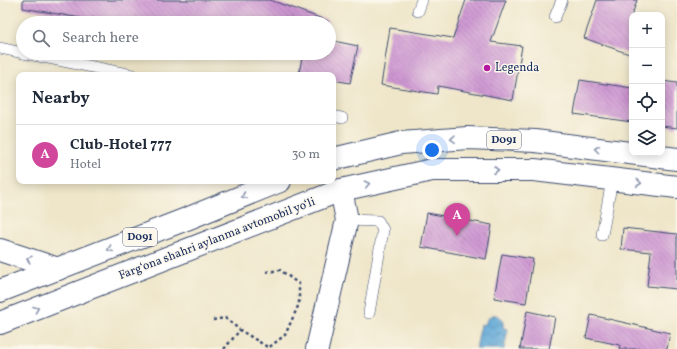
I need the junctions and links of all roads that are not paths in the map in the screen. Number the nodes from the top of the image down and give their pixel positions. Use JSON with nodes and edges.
{"nodes":[{"id":1,"x":422,"y":0,"type":"edge"},
{"id":2,"x":562,"y":0,"type":"edge"},
{"id":3,"x":418,"y":11,"type":"dead end"},
{"id":4,"x":555,"y":17,"type":"dead end"},
{"id":5,"x":0,"y":48,"type":"edge"},
{"id":6,"x":16,"y":51,"type":"edge"},
{"id":7,"x":58,"y":60,"type":"edge"},
{"id":8,"x":117,"y":72,"type":"edge"},
{"id":9,"x":336,"y":158,"type":"edge"},
{"id":10,"x":677,"y":160,"type":"edge"},
{"id":11,"x":612,"y":180,"type":"junction"},
{"id":12,"x":273,"y":184,"type":"edge"},
{"id":13,"x":677,"y":187,"type":"edge"},
{"id":14,"x":341,"y":190,"type":"junction"},
{"id":15,"x":347,"y":220,"type":"junction"},
{"id":16,"x":602,"y":235,"type":"dead end"},
{"id":17,"x":0,"y":250,"type":"edge"},
{"id":18,"x":58,"y":269,"type":"junction"},
{"id":19,"x":0,"y":291,"type":"edge"},
{"id":20,"x":369,"y":313,"type":"dead end"},
{"id":21,"x":0,"y":323,"type":"edge"},
{"id":22,"x":317,"y":349,"type":"edge"}],
"edges":[{"from":1,"to":3,"type":"lane"},
{"from":2,"to":4,"type":"lane"},
{"from":5,"to":6,"type":"lane"},
{"from":7,"to":8,"type":"lane"},
{"from":10,"to":9,"type":"main road","number":"D091","one_way":true},
{"from":11,"to":13,"type":"main road","name":"Fargʻona shahri aylanma avtomobil yoʻli","number":"D091","one_way":true},
{"from":14,"to":11,"type":"main road","name":"Fargʻona shahri aylanma avtomobil yoʻli","number":"D091","one_way":true},
{"from":11,"to":16,"type":"lane"},
{"from":12,"to":18,"type":"main road","number":"D091","one_way":true},
{"from":14,"to":15,"type":"main road"},
{"from":21,"to":14,"type":"main road","name":"Fargʻona shahri aylanma avtomobil yoʻli","number":"D091","one_way":true},
{"from":15,"to":20,"type":"lane"},
{"from":15,"to":22,"type":"main road"},
{"from":18,"to":17,"type":"main road","one_way":true},
{"from":18,"to":19,"type":"main road","number":"D091"}]}
